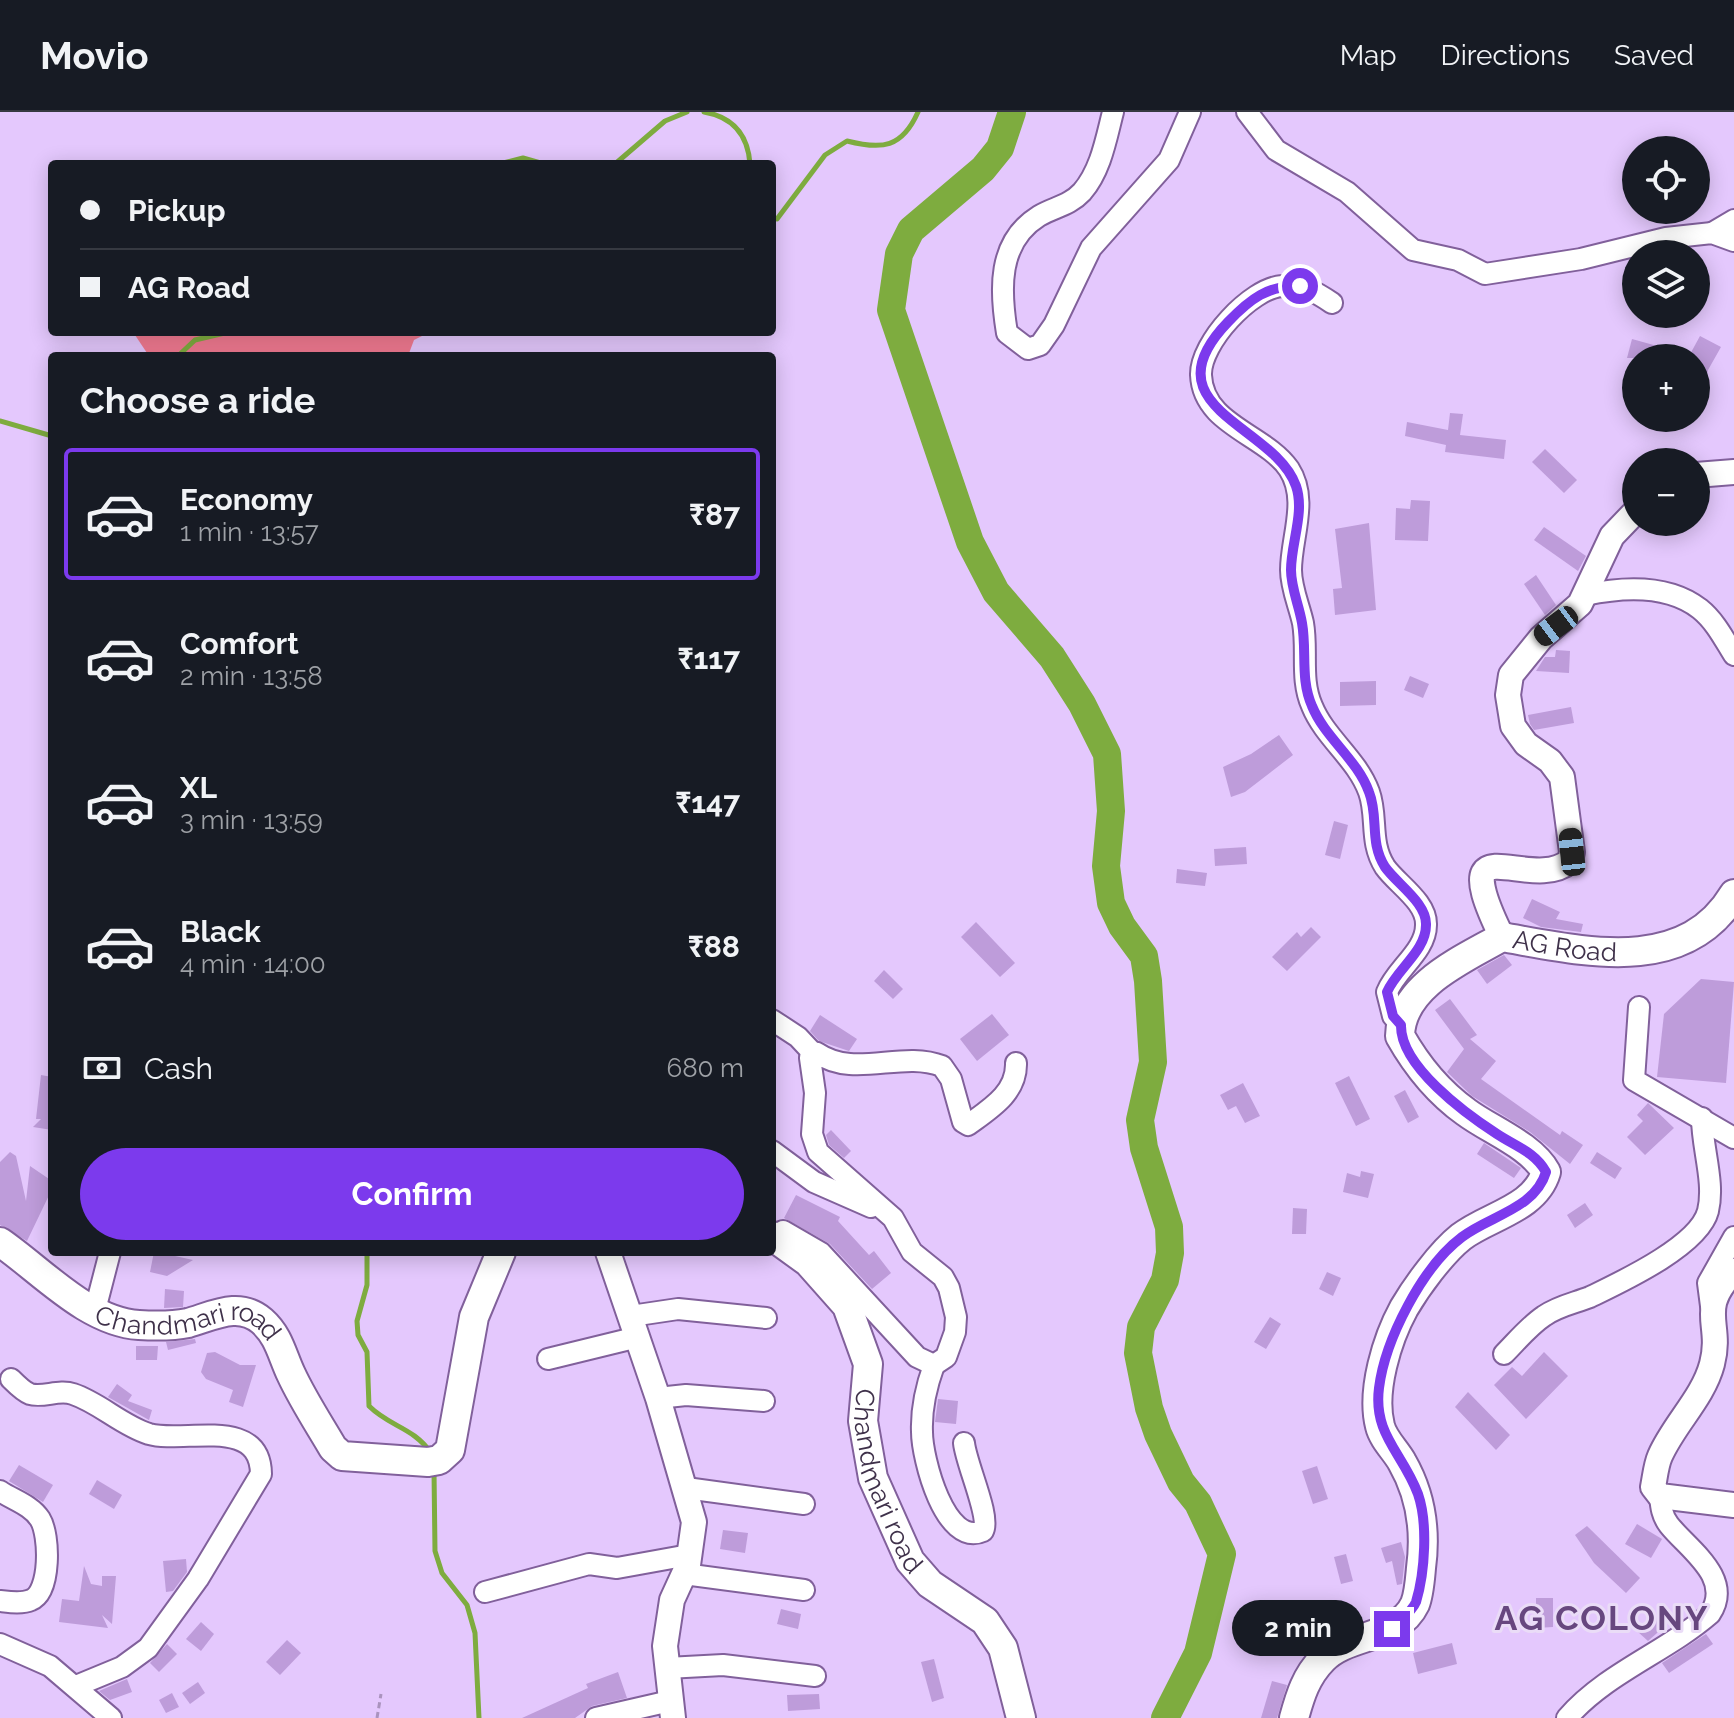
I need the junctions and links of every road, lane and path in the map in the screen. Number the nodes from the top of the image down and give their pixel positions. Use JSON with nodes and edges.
{"nodes":[{"id":1,"x":1113,"y":112,"type":"edge"},
{"id":2,"x":1190,"y":112,"type":"edge"},
{"id":3,"x":1247,"y":112,"type":"edge"},
{"id":4,"x":1734,"y":220,"type":"edge"},
{"id":5,"x":1712,"y":233,"type":"junction"},
{"id":6,"x":1734,"y":241,"type":"edge"},
{"id":7,"x":1332,"y":303,"type":"dead end"},
{"id":8,"x":1734,"y":472,"type":"edge"},
{"id":9,"x":1710,"y":474,"type":"edge"},
{"id":10,"x":1622,"y":526,"type":"edge"},
{"id":11,"x":1585,"y":595,"type":"junction"},
{"id":12,"x":1734,"y":655,"type":"edge"},
{"id":13,"x":1734,"y":894,"type":"edge"},
{"id":14,"x":1502,"y":937,"type":"junction"},
{"id":15,"x":1639,"y":1007,"type":"dead end"},
{"id":16,"x":776,"y":1023,"type":"edge"},
{"id":17,"x":1401,"y":1025,"type":"junction"},
{"id":18,"x":813,"y":1053,"type":"junction"},
{"id":19,"x":1016,"y":1063,"type":"dead end"},
{"id":20,"x":1702,"y":1118,"type":"junction"},
{"id":21,"x":1734,"y":1138,"type":"edge"},
{"id":22,"x":776,"y":1154,"type":"edge"},
{"id":23,"x":886,"y":1213,"type":"junction"},
{"id":24,"x":776,"y":1228,"type":"edge"},
{"id":25,"x":1734,"y":1237,"type":"edge"},
{"id":26,"x":776,"y":1239,"type":"edge"},
{"id":27,"x":0,"y":1242,"type":"edge"},
{"id":28,"x":109,"y":1256,"type":"edge"},
{"id":29,"x":499,"y":1256,"type":"edge"},
{"id":30,"x":609,"y":1256,"type":"edge"},
{"id":31,"x":1734,"y":1271,"type":"edge"},
{"id":32,"x":1711,"y":1306,"type":"junction"},
{"id":33,"x":95,"y":1310,"type":"junction"},
{"id":34,"x":766,"y":1318,"type":"dead end"},
{"id":35,"x":634,"y":1326,"type":"junction"},
{"id":36,"x":1504,"y":1354,"type":"dead end"},
{"id":37,"x":548,"y":1359,"type":"dead end"},
{"id":38,"x":934,"y":1365,"type":"junction"},
{"id":39,"x":11,"y":1379,"type":"dead end"},
{"id":40,"x":658,"y":1398,"type":"junction"},
{"id":41,"x":764,"y":1401,"type":"dead end"},
{"id":42,"x":964,"y":1443,"type":"dead end"},
{"id":43,"x":686,"y":1488,"type":"junction"},
{"id":44,"x":0,"y":1491,"type":"edge"},
{"id":45,"x":1660,"y":1496,"type":"junction"},
{"id":46,"x":804,"y":1504,"type":"dead end"},
{"id":47,"x":1734,"y":1505,"type":"edge"},
{"id":48,"x":687,"y":1564,"type":"junction"},
{"id":49,"x":804,"y":1590,"type":"dead end"},
{"id":50,"x":485,"y":1592,"type":"dead end"},
{"id":51,"x":0,"y":1601,"type":"edge"},
{"id":52,"x":0,"y":1644,"type":"edge"},
{"id":53,"x":667,"y":1668,"type":"junction"},
{"id":54,"x":815,"y":1676,"type":"dead end"},
{"id":55,"x":76,"y":1686,"type":"junction"},
{"id":56,"x":381,"y":1694,"type":"dead end"},
{"id":57,"x":671,"y":1710,"type":"edge"},
{"id":58,"x":111,"y":1718,"type":"edge"},
{"id":59,"x":377,"y":1718,"type":"edge"},
{"id":60,"x":596,"y":1718,"type":"edge"},
{"id":61,"x":1021,"y":1718,"type":"edge"},
{"id":62,"x":1294,"y":1718,"type":"edge"},
{"id":63,"x":1567,"y":1718,"type":"edge"}],
"edges":[{"from":1,"to":2,"type":"street"},
{"from":3,"to":5,"type":"street"},
{"from":4,"to":5,"type":"street"},
{"from":5,"to":6,"type":"street"},
{"from":7,"to":17,"type":"street"},
{"from":8,"to":9,"type":"street"},
{"from":10,"to":11,"type":"street"},
{"from":11,"to":12,"type":"street"},
{"from":11,"to":14,"type":"street"},
{"from":13,"to":14,"type":"main road","name":"AG Road"},
{"from":14,"to":17,"type":"main road","name":"AG Road"},
{"from":15,"to":20,"type":"street"},
{"from":16,"to":18,"type":"street"},
{"from":17,"to":62,"type":"main road"},
{"from":18,"to":19,"type":"street"},
{"from":18,"to":23,"type":"street"},
{"from":20,"to":21,"type":"street"},
{"from":20,"to":36,"type":"street"},
{"from":22,"to":23,"type":"street"},
{"from":23,"to":38,"type":"street"},
{"from":24,"to":38,"type":"street"},
{"from":25,"to":32,"type":"street"},
{"from":26,"to":61,"type":"main road","name":"Chandmari road"},
{"from":27,"to":33,"type":"main road","name":"Chandmari road"},
{"from":28,"to":33,"type":"street"},
{"from":29,"to":33,"type":"main road","name":"Chandmari road"},
{"from":30,"to":35,"type":"street"},
{"from":31,"to":32,"type":"street"},
{"from":32,"to":45,"type":"street"},
{"from":34,"to":35,"type":"street"},
{"from":35,"to":37,"type":"street"},
{"from":35,"to":40,"type":"street"},
{"from":38,"to":42,"type":"street"},
{"from":39,"to":55,"type":"street"},
{"from":40,"to":41,"type":"street"},
{"from":40,"to":43,"type":"street"},
{"from":43,"to":46,"type":"street"},
{"from":43,"to":48,"type":"street"},
{"from":44,"to":51,"type":"street"},
{"from":45,"to":47,"type":"street"},
{"from":45,"to":63,"type":"street"},
{"from":48,"to":49,"type":"street"},
{"from":48,"to":50,"type":"street"},
{"from":48,"to":53,"type":"street"},
{"from":52,"to":55,"type":"street"},
{"from":53,"to":54,"type":"street"},
{"from":53,"to":57,"type":"street"},
{"from":55,"to":58,"type":"street"},
{"from":56,"to":59,"type":"path"},
{"from":57,"to":60,"type":"street"}]}
